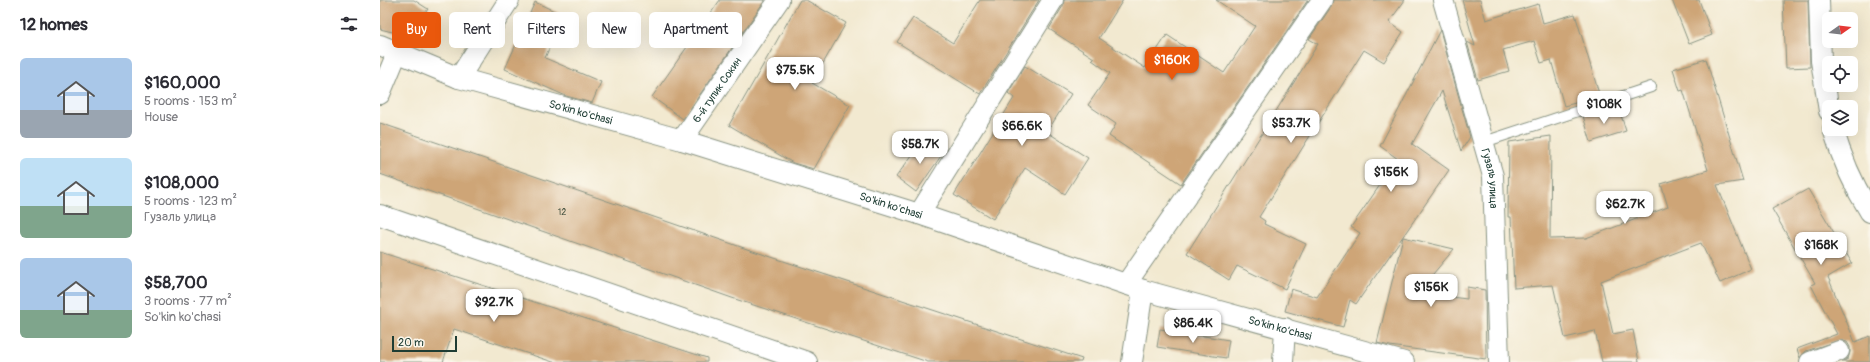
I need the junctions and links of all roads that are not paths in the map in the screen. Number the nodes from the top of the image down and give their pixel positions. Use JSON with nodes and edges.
{"nodes":[{"id":1,"x":509,"y":0,"type":"edge"},
{"id":2,"x":779,"y":0,"type":"edge"},
{"id":3,"x":1053,"y":0,"type":"edge"},
{"id":4,"x":1322,"y":0,"type":"edge"},
{"id":5,"x":1443,"y":0,"type":"edge"},
{"id":6,"x":1819,"y":0,"type":"edge"},
{"id":7,"x":389,"y":49,"type":"edge"},
{"id":8,"x":459,"y":78,"type":"junction"},
{"id":9,"x":1650,"y":87,"type":"dead end"},
{"id":10,"x":380,"y":94,"type":"edge"},
{"id":11,"x":1827,"y":100,"type":"edge"},
{"id":12,"x":1835,"y":136,"type":"edge"},
{"id":13,"x":682,"y":140,"type":"junction"},
{"id":14,"x":1484,"y":142,"type":"junction"},
{"id":15,"x":1870,"y":212,"type":"edge"},
{"id":16,"x":919,"y":214,"type":"junction"},
{"id":17,"x":380,"y":215,"type":"edge"},
{"id":18,"x":1135,"y":287,"type":"junction"},
{"id":19,"x":1285,"y":328,"type":"junction"},
{"id":20,"x":1839,"y":351,"type":"dead end"},
{"id":21,"x":807,"y":362,"type":"edge"},
{"id":22,"x":1132,"y":362,"type":"edge"},
{"id":23,"x":1283,"y":362,"type":"edge"},
{"id":24,"x":1404,"y":362,"type":"edge"},
{"id":25,"x":1499,"y":362,"type":"edge"},
{"id":26,"x":1810,"y":362,"type":"edge"}],
"edges":[{"from":1,"to":8,"type":"street"},
{"from":2,"to":13,"type":"street","name":"6-й тупик Сокин"},
{"from":3,"to":16,"type":"street"},
{"from":4,"to":18,"type":"street"},
{"from":5,"to":14,"type":"street","name":"Гузаль улица"},
{"from":6,"to":11,"type":"street"},
{"from":7,"to":8,"type":"street","name":"So'kin ko'chasi"},
{"from":7,"to":10,"type":"street"},
{"from":8,"to":13,"type":"street","name":"So'kin ko'chasi"},
{"from":9,"to":14,"type":"lane"},
{"from":12,"to":15,"type":"street"},
{"from":13,"to":16,"type":"street","name":"So'kin ko'chasi"},
{"from":14,"to":25,"type":"street","name":"Гузаль улица"},
{"from":16,"to":18,"type":"street","name":"So'kin ko'chasi"},
{"from":17,"to":21,"type":"street"},
{"from":18,"to":19,"type":"street","name":"So'kin ko'chasi"},
{"from":18,"to":22,"type":"street"},
{"from":19,"to":23,"type":"street"},
{"from":19,"to":24,"type":"street","name":"So'kin ko'chasi"},
{"from":20,"to":26,"type":"street"}]}
